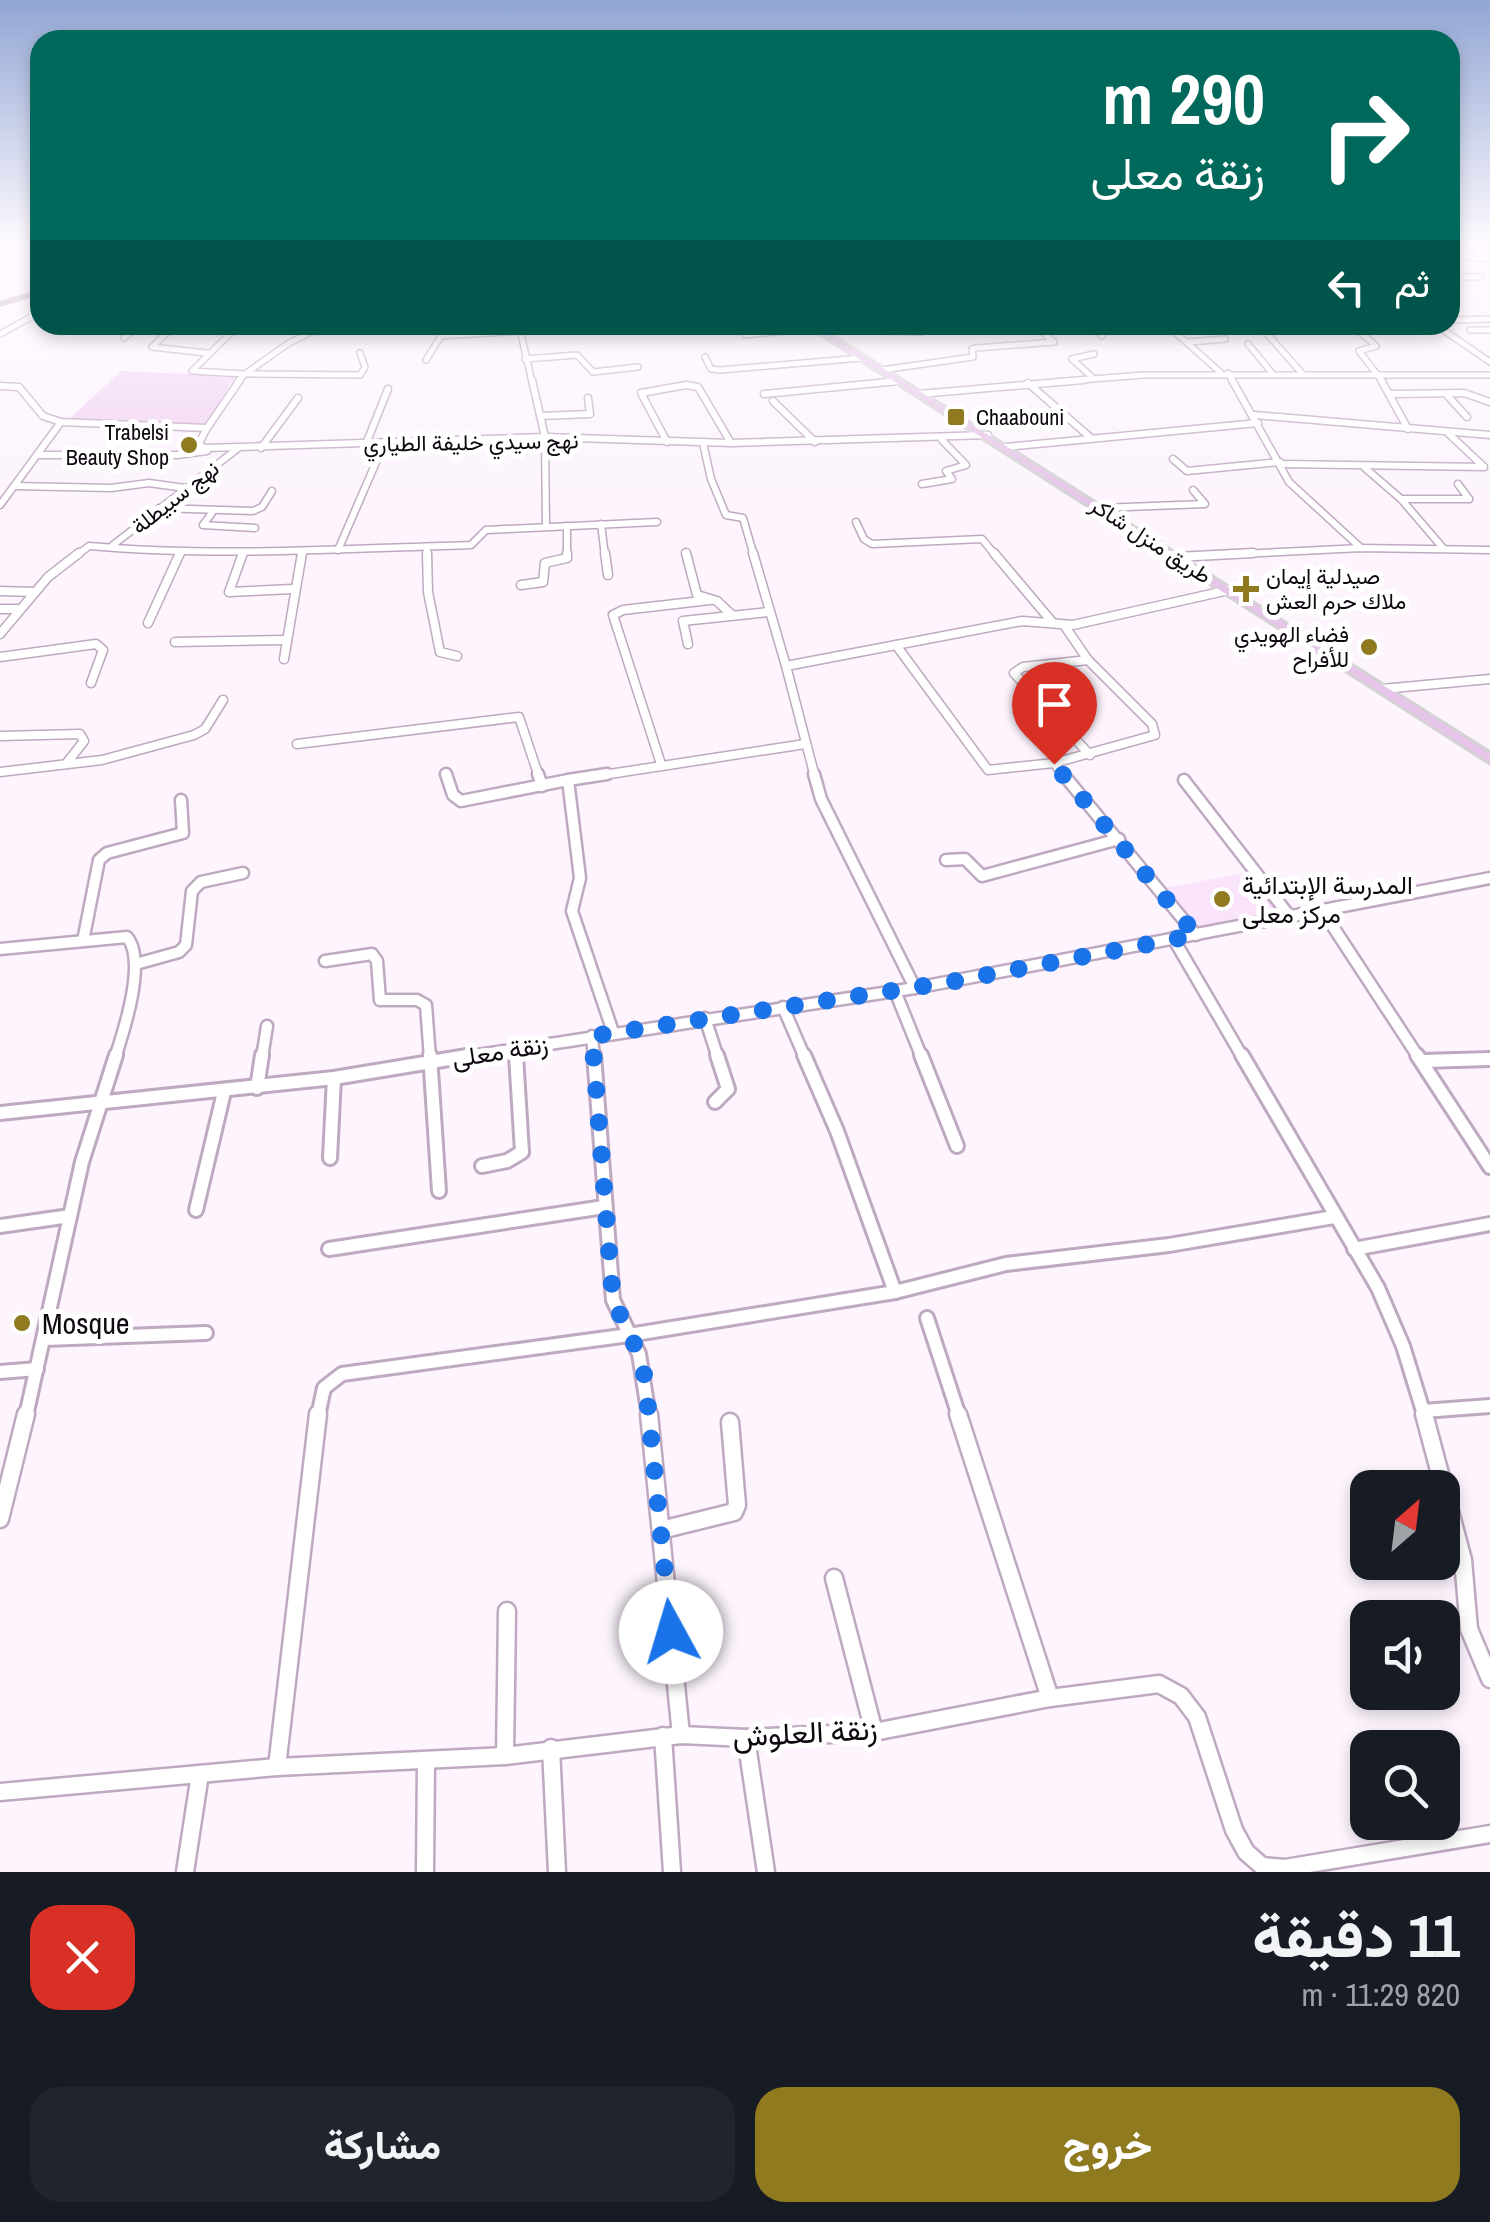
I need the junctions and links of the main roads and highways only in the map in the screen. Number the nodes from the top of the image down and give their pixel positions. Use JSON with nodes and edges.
{"nodes":[{"id":1,"x":826,"y":335,"type":"edge"},
{"id":2,"x":1490,"y":759,"type":"edge"}],
"edges":[{"from":1,"to":2,"type":"main road","name":"طريق منزل شاكر"}]}
